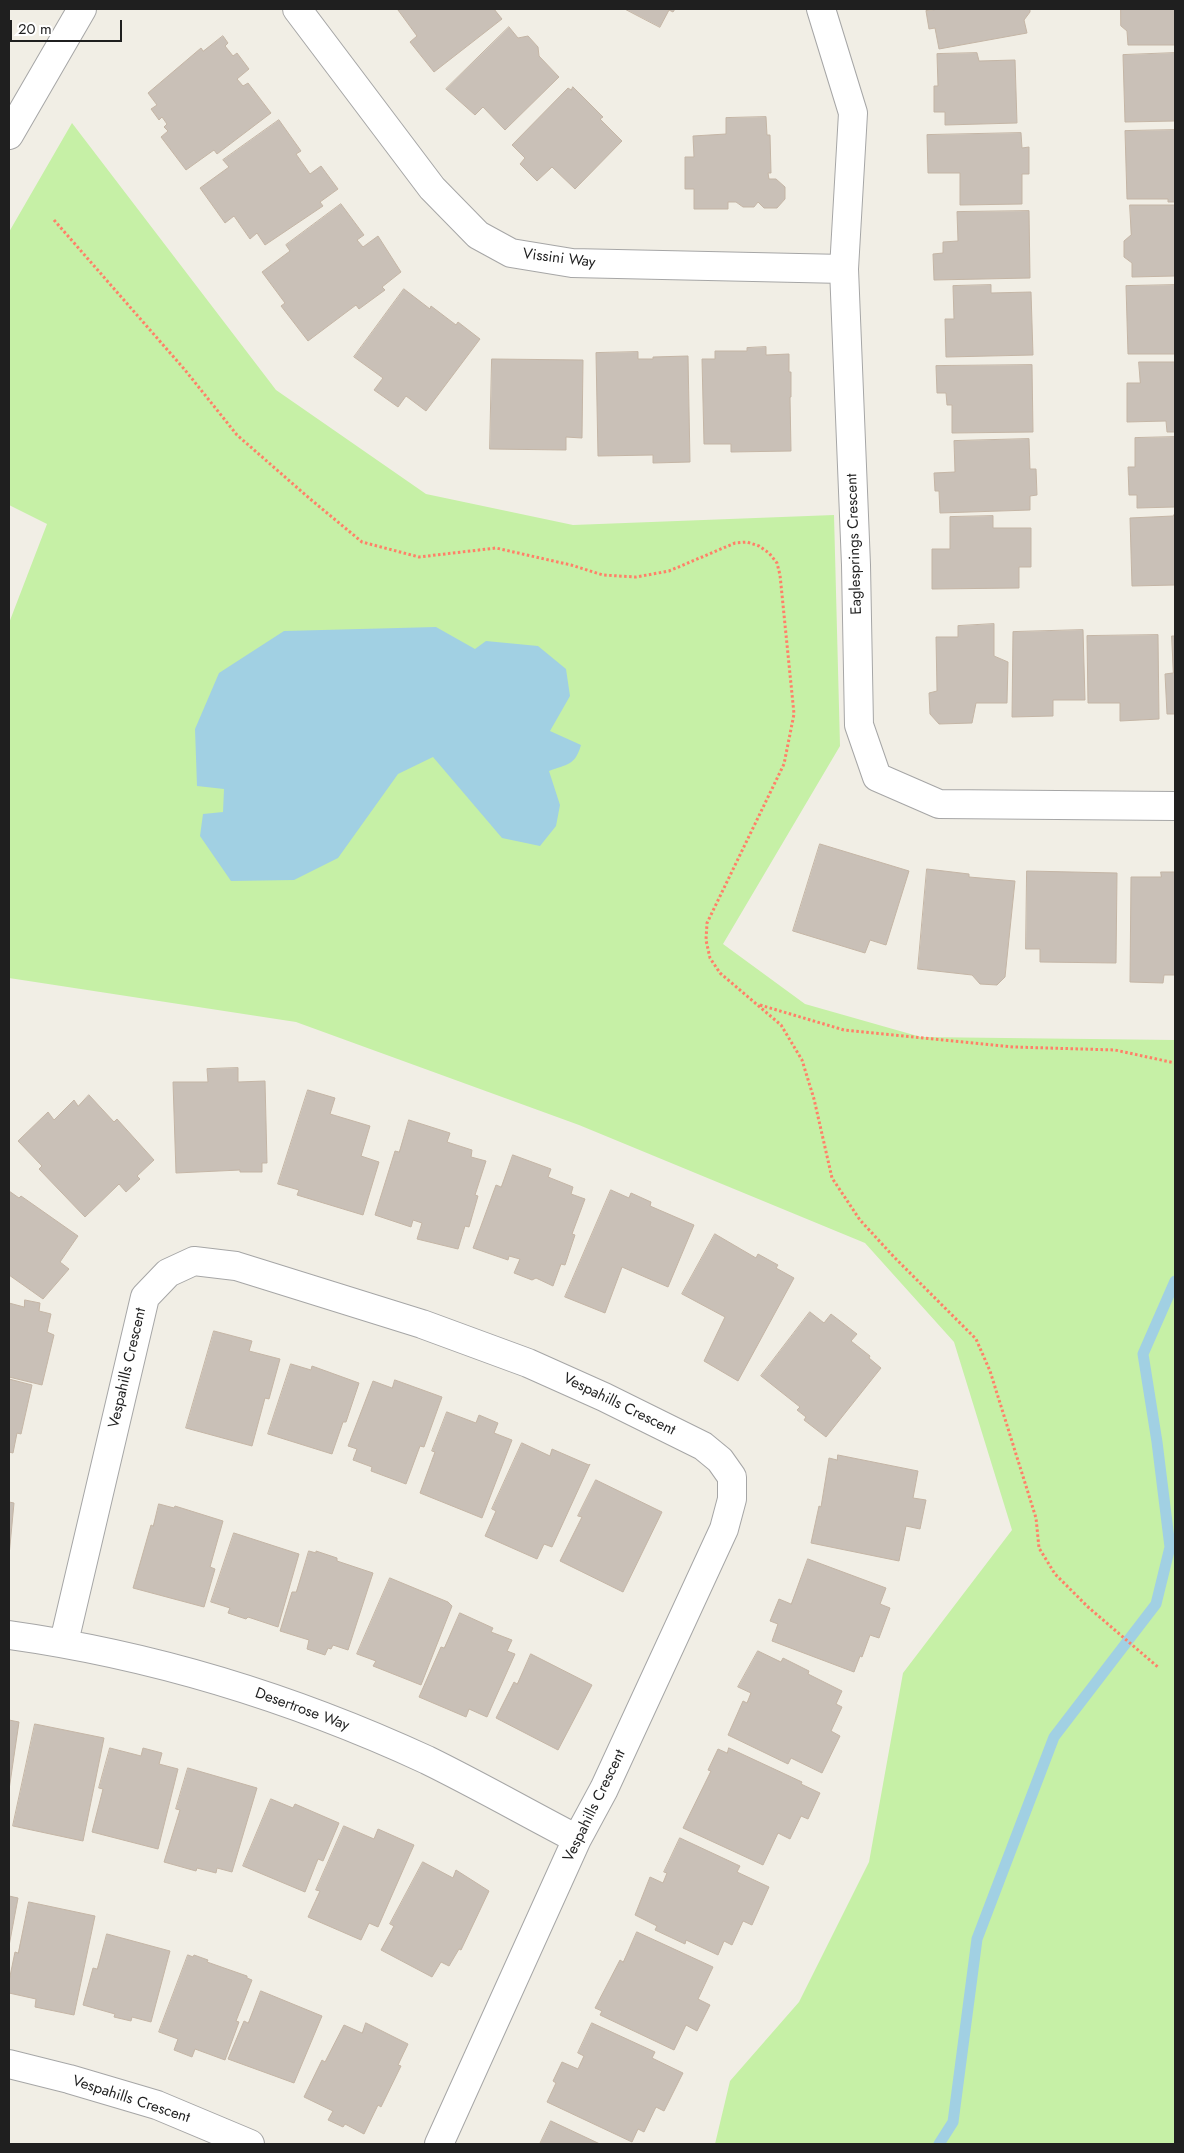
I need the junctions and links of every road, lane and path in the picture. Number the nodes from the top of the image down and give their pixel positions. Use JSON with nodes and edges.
{"nodes":[{"id":1,"x":82,"y":9,"type":"edge"},
{"id":2,"x":297,"y":9,"type":"edge"},
{"id":3,"x":821,"y":9,"type":"edge"},
{"id":4,"x":9,"y":135,"type":"edge"},
{"id":5,"x":54,"y":220,"type":"dead end"},
{"id":6,"x":844,"y":269,"type":"junction"},
{"id":7,"x":1175,"y":806,"type":"edge"},
{"id":8,"x":757,"y":1004,"type":"junction"},
{"id":9,"x":1175,"y":1063,"type":"edge"},
{"id":10,"x":9,"y":1635,"type":"edge"},
{"id":11,"x":64,"y":1642,"type":"junction"},
{"id":12,"x":1159,"y":1668,"type":"dead end"},
{"id":13,"x":577,"y":1839,"type":"junction"},
{"id":14,"x":9,"y":2064,"type":"edge"},
{"id":15,"x":250,"y":2144,"type":"edge"},
{"id":16,"x":439,"y":2144,"type":"edge"}],
"edges":[{"from":1,"to":4,"type":"street"},
{"from":2,"to":6,"type":"street","name":"Vissini Way"},
{"from":3,"to":6,"type":"street","name":"Eaglesprings Crescent"},
{"from":5,"to":8,"type":"path"},
{"from":6,"to":7,"type":"street","name":"Eaglesprings Crescent"},
{"from":8,"to":9,"type":"path"},
{"from":8,"to":12,"type":"path"},
{"from":10,"to":11,"type":"street","name":"Desertrose Way"},
{"from":11,"to":13,"type":"street","name":"Desertrose Way"},
{"from":11,"to":13,"type":"street","name":"Vespahills Crescent"},
{"from":13,"to":16,"type":"street","name":"Vespahills Crescent"},
{"from":14,"to":15,"type":"street","name":"Vespahills Crescent"}]}
